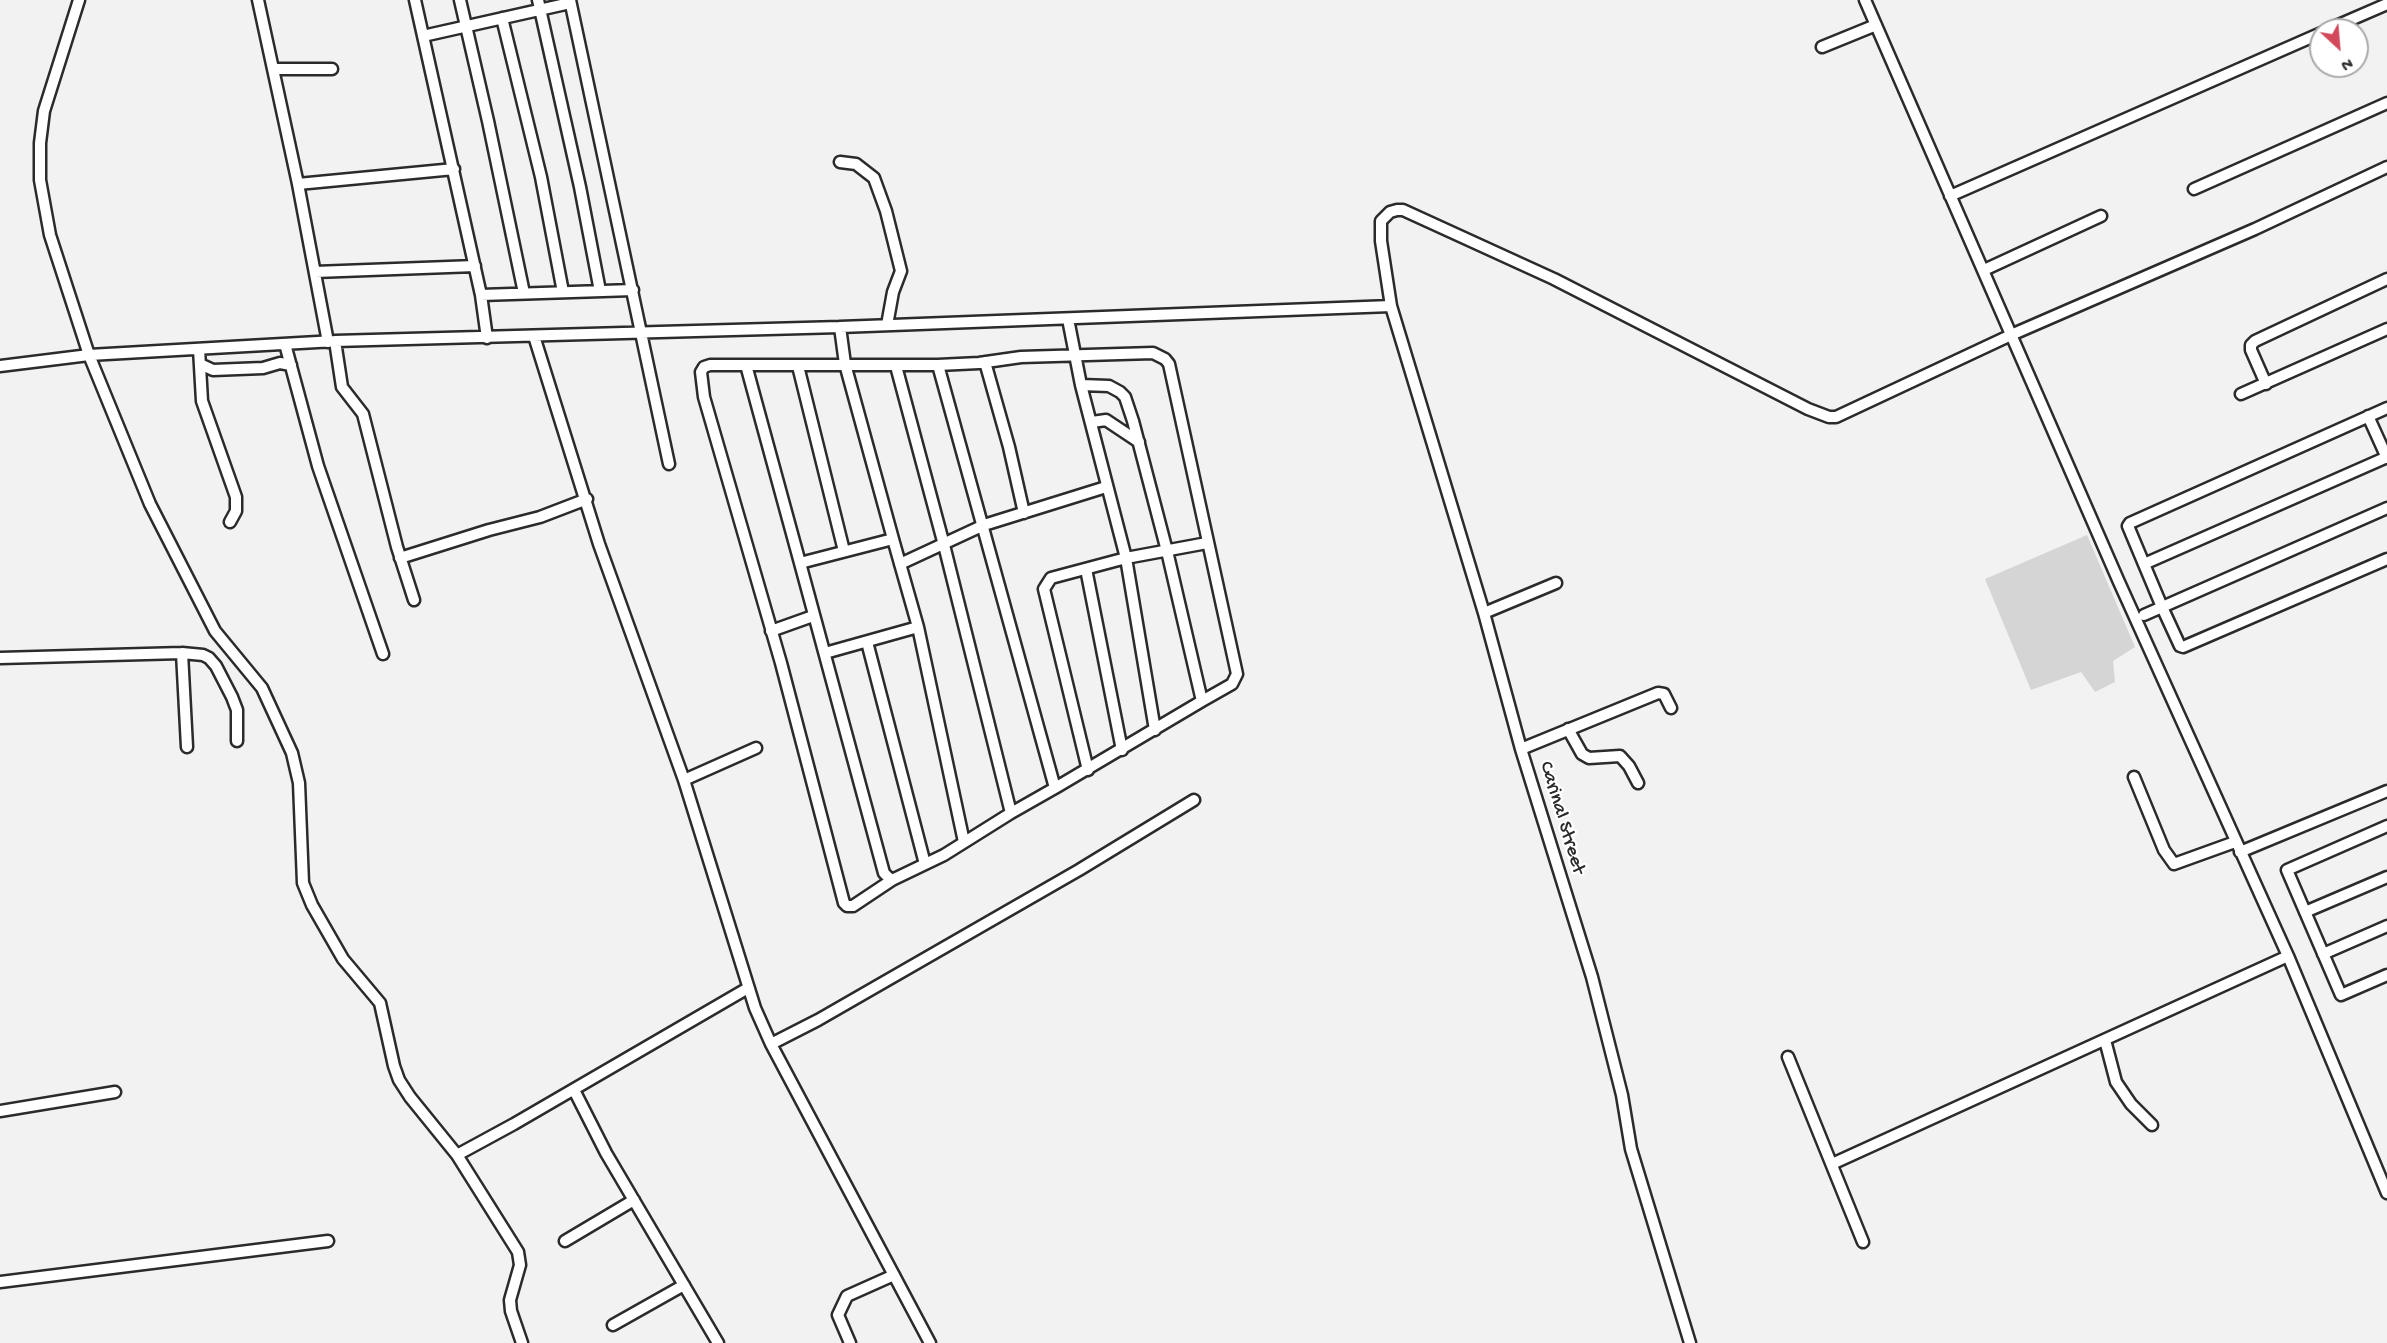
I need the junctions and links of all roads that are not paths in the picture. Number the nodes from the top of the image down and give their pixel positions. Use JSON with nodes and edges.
{"nodes":[{"id":1,"x":79,"y":0,"type":"edge"},
{"id":2,"x":258,"y":0,"type":"edge"},
{"id":3,"x":415,"y":0,"type":"edge"},
{"id":4,"x":460,"y":0,"type":"edge"},
{"id":5,"x":1865,"y":0,"type":"edge"},
{"id":6,"x":570,"y":1,"type":"edge"},
{"id":7,"x":539,"y":4,"type":"edge"},
{"id":8,"x":2387,"y":4,"type":"edge"},
{"id":9,"x":502,"y":18,"type":"junction"},
{"id":10,"x":2355,"y":18,"type":"edge"},
{"id":11,"x":1876,"y":25,"type":"junction"},
{"id":12,"x":466,"y":27,"type":"junction"},
{"id":13,"x":423,"y":36,"type":"junction"},
{"id":14,"x":2309,"y":38,"type":"edge"},
{"id":15,"x":1822,"y":48,"type":"dead end"},
{"id":16,"x":273,"y":69,"type":"junction"},
{"id":17,"x":332,"y":69,"type":"dead end"},
{"id":18,"x":2387,"y":103,"type":"edge"},
{"id":19,"x":840,"y":162,"type":"dead end"},
{"id":20,"x":2387,"y":167,"type":"edge"},
{"id":21,"x":454,"y":169,"type":"junction"},
{"id":22,"x":298,"y":184,"type":"junction"},
{"id":23,"x":2194,"y":189,"type":"dead end"},
{"id":24,"x":1950,"y":196,"type":"junction"},
{"id":25,"x":2101,"y":216,"type":"dead end"},
{"id":26,"x":475,"y":266,"type":"junction"},
{"id":27,"x":1984,"y":270,"type":"junction"},
{"id":28,"x":315,"y":272,"type":"junction"},
{"id":29,"x":2387,"y":279,"type":"edge"},
{"id":30,"x":633,"y":290,"type":"junction"},
{"id":31,"x":600,"y":291,"type":"junction"},
{"id":32,"x":562,"y":292,"type":"junction"},
{"id":33,"x":524,"y":293,"type":"junction"},
{"id":34,"x":481,"y":295,"type":"junction"},
{"id":35,"x":1391,"y":306,"type":"junction"},
{"id":36,"x":1068,"y":319,"type":"junction"},
{"id":37,"x":887,"y":325,"type":"junction"},
{"id":38,"x":840,"y":327,"type":"junction"},
{"id":39,"x":2387,"y":329,"type":"edge"},
{"id":40,"x":640,"y":332,"type":"junction"},
{"id":41,"x":2012,"y":335,"type":"junction"},
{"id":42,"x":534,"y":336,"type":"junction"},
{"id":43,"x":487,"y":338,"type":"junction"},
{"id":44,"x":331,"y":341,"type":"junction"},
{"id":45,"x":285,"y":344,"type":"junction"},
{"id":46,"x":200,"y":349,"type":"junction"},
{"id":47,"x":89,"y":355,"type":"junction"},
{"id":48,"x":1074,"y":355,"type":"junction"},
{"id":49,"x":985,"y":362,"type":"junction"},
{"id":50,"x":200,"y":364,"type":"junction"},
{"id":51,"x":845,"y":364,"type":"junction"},
{"id":52,"x":291,"y":365,"type":"junction"},
{"id":53,"x":746,"y":365,"type":"junction"},
{"id":54,"x":938,"y":365,"type":"junction"},
{"id":55,"x":0,"y":366,"type":"edge"},
{"id":56,"x":798,"y":366,"type":"junction"},
{"id":57,"x":896,"y":366,"type":"junction"},
{"id":58,"x":1081,"y":384,"type":"junction"},
{"id":59,"x":2266,"y":384,"type":"junction"},
{"id":60,"x":2241,"y":394,"type":"dead end"},
{"id":61,"x":2387,"y":408,"type":"edge"},
{"id":62,"x":2368,"y":416,"type":"junction"},
{"id":63,"x":1092,"y":422,"type":"junction"},
{"id":64,"x":1139,"y":442,"type":"junction"},
{"id":65,"x":2387,"y":457,"type":"edge"},
{"id":66,"x":669,"y":464,"type":"dead end"},
{"id":67,"x":1106,"y":487,"type":"junction"},
{"id":68,"x":587,"y":499,"type":"junction"},
{"id":69,"x":2387,"y":508,"type":"edge"},
{"id":70,"x":1024,"y":513,"type":"junction"},
{"id":71,"x":230,"y":522,"type":"dead end"},
{"id":72,"x":984,"y":525,"type":"junction"},
{"id":73,"x":892,"y":539,"type":"junction"},
{"id":74,"x":1207,"y":543,"type":"junction"},
{"id":75,"x":944,"y":545,"type":"junction"},
{"id":76,"x":844,"y":551,"type":"junction"},
{"id":77,"x":1167,"y":551,"type":"junction"},
{"id":78,"x":400,"y":558,"type":"junction"},
{"id":79,"x":1126,"y":558,"type":"junction"},
{"id":80,"x":2387,"y":559,"type":"edge"},
{"id":81,"x":800,"y":562,"type":"junction"},
{"id":82,"x":900,"y":564,"type":"junction"},
{"id":83,"x":2144,"y":564,"type":"junction"},
{"id":84,"x":1086,"y":569,"type":"junction"},
{"id":85,"x":1556,"y":584,"type":"dead end"},
{"id":86,"x":414,"y":600,"type":"dead end"},
{"id":87,"x":2162,"y":606,"type":"junction"},
{"id":88,"x":1484,"y":613,"type":"junction"},
{"id":89,"x":2144,"y":615,"type":"dead end"},
{"id":90,"x":813,"y":616,"type":"junction"},
{"id":91,"x":918,"y":627,"type":"junction"},
{"id":92,"x":771,"y":631,"type":"junction"},
{"id":93,"x":867,"y":642,"type":"junction"},
{"id":94,"x":182,"y":653,"type":"junction"},
{"id":95,"x":825,"y":653,"type":"junction"},
{"id":96,"x":383,"y":654,"type":"dead end"},
{"id":97,"x":0,"y":658,"type":"edge"},
{"id":98,"x":1202,"y":701,"type":"junction"},
{"id":99,"x":1671,"y":708,"type":"dead end"},
{"id":100,"x":1568,"y":729,"type":"junction"},
{"id":101,"x":1155,"y":730,"type":"junction"},
{"id":102,"x":237,"y":741,"type":"dead end"},
{"id":103,"x":187,"y":747,"type":"dead end"},
{"id":104,"x":756,"y":748,"type":"dead end"},
{"id":105,"x":1521,"y":749,"type":"junction"},
{"id":106,"x":1122,"y":750,"type":"junction"},
{"id":107,"x":1088,"y":770,"type":"junction"},
{"id":108,"x":2134,"y":777,"type":"dead end"},
{"id":109,"x":684,"y":780,"type":"junction"},
{"id":110,"x":1638,"y":783,"type":"dead end"},
{"id":111,"x":1055,"y":788,"type":"junction"},
{"id":112,"x":2387,"y":791,"type":"edge"},
{"id":113,"x":1194,"y":800,"type":"dead end"},
{"id":114,"x":1011,"y":813,"type":"junction"},
{"id":115,"x":2387,"y":826,"type":"edge"},
{"id":116,"x":964,"y":842,"type":"junction"},
{"id":117,"x":2238,"y":847,"type":"junction"},
{"id":118,"x":925,"y":864,"type":"junction"},
{"id":119,"x":2387,"y":877,"type":"edge"},
{"id":120,"x":892,"y":880,"type":"junction"},
{"id":121,"x":2305,"y":912,"type":"junction"},
{"id":122,"x":2387,"y":926,"type":"edge"},
{"id":123,"x":2323,"y":954,"type":"junction"},
{"id":124,"x":2288,"y":956,"type":"junction"},
{"id":125,"x":2387,"y":975,"type":"edge"},
{"id":126,"x":748,"y":987,"type":"junction"},
{"id":127,"x":2105,"y":1040,"type":"junction"},
{"id":128,"x":771,"y":1044,"type":"junction"},
{"id":129,"x":1788,"y":1058,"type":"dead end"},
{"id":130,"x":574,"y":1090,"type":"junction"},
{"id":131,"x":115,"y":1092,"type":"dead end"},
{"id":132,"x":0,"y":1111,"type":"edge"},
{"id":133,"x":2152,"y":1125,"type":"dead end"},
{"id":134,"x":457,"y":1155,"type":"junction"},
{"id":135,"x":1832,"y":1164,"type":"junction"},
{"id":136,"x":2387,"y":1193,"type":"edge"},
{"id":137,"x":634,"y":1200,"type":"junction"},
{"id":138,"x":328,"y":1241,"type":"dead end"},
{"id":139,"x":565,"y":1241,"type":"dead end"},
{"id":140,"x":1863,"y":1242,"type":"dead end"},
{"id":141,"x":894,"y":1275,"type":"junction"},
{"id":142,"x":0,"y":1282,"type":"edge"},
{"id":143,"x":684,"y":1285,"type":"junction"},
{"id":144,"x":613,"y":1325,"type":"dead end"},
{"id":145,"x":522,"y":1343,"type":"edge"},
{"id":146,"x":718,"y":1343,"type":"edge"},
{"id":147,"x":850,"y":1343,"type":"edge"},
{"id":148,"x":930,"y":1343,"type":"edge"},
{"id":149,"x":1690,"y":1343,"type":"edge"}],
"edges":[{"from":1,"to":47,"type":"street"},
{"from":2,"to":16,"type":"street"},
{"from":3,"to":13,"type":"street"},
{"from":4,"to":12,"type":"street"},
{"from":5,"to":11,"type":"street"},
{"from":6,"to":7,"type":"street"},
{"from":6,"to":30,"type":"street"},
{"from":7,"to":9,"type":"street"},
{"from":7,"to":31,"type":"street"},
{"from":8,"to":10,"type":"street"},
{"from":9,"to":12,"type":"street"},
{"from":9,"to":32,"type":"street"},
{"from":11,"to":15,"type":"street"},
{"from":11,"to":24,"type":"street"},
{"from":12,"to":13,"type":"street"},
{"from":12,"to":33,"type":"street"},
{"from":13,"to":21,"type":"street"},
{"from":14,"to":24,"type":"street"},
{"from":16,"to":17,"type":"street"},
{"from":16,"to":22,"type":"street"},
{"from":18,"to":23,"type":"street"},
{"from":19,"to":37,"type":"street"},
{"from":20,"to":41,"type":"street"},
{"from":21,"to":22,"type":"street"},
{"from":21,"to":26,"type":"street"},
{"from":22,"to":28,"type":"street"},
{"from":24,"to":27,"type":"street"},
{"from":25,"to":27,"type":"street"},
{"from":26,"to":28,"type":"street"},
{"from":26,"to":34,"type":"street"},
{"from":27,"to":41,"type":"street"},
{"from":28,"to":44,"type":"street"},
{"from":29,"to":59,"type":"street"},
{"from":30,"to":31,"type":"street"},
{"from":30,"to":40,"type":"street"},
{"from":31,"to":32,"type":"street"},
{"from":32,"to":33,"type":"street"},
{"from":33,"to":34,"type":"street"},
{"from":34,"to":43,"type":"street"},
{"from":35,"to":36,"type":"street"},
{"from":35,"to":41,"type":"street","name":"Carinal Street"},
{"from":35,"to":88,"type":"street","name":"Carinal Street"},
{"from":36,"to":37,"type":"street"},
{"from":36,"to":48,"type":"street"},
{"from":37,"to":38,"type":"street"},
{"from":38,"to":40,"type":"street"},
{"from":38,"to":51,"type":"street"},
{"from":39,"to":59,"type":"street"},
{"from":40,"to":42,"type":"street"},
{"from":40,"to":66,"type":"street"},
{"from":41,"to":117,"type":"street"},
{"from":42,"to":43,"type":"street"},
{"from":42,"to":68,"type":"street"},
{"from":43,"to":44,"type":"street"},
{"from":44,"to":45,"type":"street"},
{"from":44,"to":78,"type":"street"},
{"from":45,"to":46,"type":"street"},
{"from":45,"to":52,"type":"street"},
{"from":46,"to":47,"type":"street"},
{"from":46,"to":50,"type":"street"},
{"from":47,"to":55,"type":"street"},
{"from":47,"to":134,"type":"street"},
{"from":48,"to":49,"type":"street"},
{"from":48,"to":58,"type":"street"},
{"from":48,"to":74,"type":"street"},
{"from":49,"to":54,"type":"street"},
{"from":49,"to":70,"type":"street"},
{"from":50,"to":52,"type":"street"},
{"from":50,"to":71,"type":"street"},
{"from":51,"to":56,"type":"street"},
{"from":51,"to":57,"type":"street"},
{"from":51,"to":73,"type":"street"},
{"from":52,"to":96,"type":"street"},
{"from":53,"to":56,"type":"street"},
{"from":53,"to":81,"type":"street"},
{"from":53,"to":92,"type":"street"},
{"from":54,"to":57,"type":"street"},
{"from":54,"to":72,"type":"street"},
{"from":56,"to":76,"type":"street"},
{"from":57,"to":75,"type":"street"},
{"from":58,"to":63,"type":"street"},
{"from":58,"to":64,"type":"street"},
{"from":59,"to":60,"type":"street"},
{"from":61,"to":62,"type":"street"},
{"from":62,"to":65,"type":"street"},
{"from":62,"to":83,"type":"street"},
{"from":63,"to":64,"type":"street"},
{"from":63,"to":67,"type":"street"},
{"from":64,"to":77,"type":"street"},
{"from":65,"to":83,"type":"street"},
{"from":67,"to":70,"type":"street"},
{"from":67,"to":79,"type":"street"},
{"from":68,"to":78,"type":"street"},
{"from":68,"to":109,"type":"street"},
{"from":69,"to":87,"type":"street"},
{"from":70,"to":72,"type":"street"},
{"from":72,"to":75,"type":"street"},
{"from":72,"to":111,"type":"street"},
{"from":73,"to":76,"type":"street"},
{"from":73,"to":82,"type":"street"},
{"from":74,"to":77,"type":"street"},
{"from":74,"to":98,"type":"street"},
{"from":75,"to":82,"type":"street"},
{"from":75,"to":114,"type":"street"},
{"from":76,"to":81,"type":"street"},
{"from":77,"to":79,"type":"street"},
{"from":77,"to":98,"type":"street"},
{"from":78,"to":86,"type":"street"},
{"from":79,"to":84,"type":"street"},
{"from":79,"to":101,"type":"street"},
{"from":80,"to":87,"type":"street"},
{"from":81,"to":90,"type":"street"},
{"from":82,"to":91,"type":"street"},
{"from":83,"to":87,"type":"street"},
{"from":84,"to":106,"type":"street"},
{"from":84,"to":107,"type":"street"},
{"from":85,"to":88,"type":"street"},
{"from":87,"to":89,"type":"street"},
{"from":88,"to":105,"type":"street","name":"Carinal Street"},
{"from":90,"to":92,"type":"street"},
{"from":90,"to":95,"type":"street"},
{"from":91,"to":93,"type":"street"},
{"from":91,"to":116,"type":"street"},
{"from":92,"to":120,"type":"street"},
{"from":93,"to":95,"type":"street"},
{"from":93,"to":118,"type":"street"},
{"from":94,"to":97,"type":"street"},
{"from":94,"to":102,"type":"street"},
{"from":94,"to":103,"type":"street"},
{"from":95,"to":120,"type":"street"},
{"from":98,"to":101,"type":"street"},
{"from":99,"to":100,"type":"street"},
{"from":100,"to":105,"type":"street"},
{"from":100,"to":110,"type":"street"},
{"from":101,"to":106,"type":"street"},
{"from":104,"to":109,"type":"street"},
{"from":105,"to":149,"type":"street","name":"Carinal Street"},
{"from":106,"to":107,"type":"street"},
{"from":107,"to":111,"type":"street"},
{"from":108,"to":117,"type":"street"},
{"from":109,"to":126,"type":"street"},
{"from":111,"to":114,"type":"street"},
{"from":112,"to":117,"type":"street"},
{"from":113,"to":128,"type":"street"},
{"from":114,"to":116,"type":"street"},
{"from":115,"to":121,"type":"street"},
{"from":116,"to":118,"type":"street"},
{"from":117,"to":124,"type":"street"},
{"from":118,"to":120,"type":"street"},
{"from":119,"to":121,"type":"street"},
{"from":121,"to":123,"type":"street"},
{"from":122,"to":123,"type":"street"},
{"from":123,"to":125,"type":"street"},
{"from":124,"to":127,"type":"street"},
{"from":124,"to":136,"type":"street"},
{"from":126,"to":128,"type":"street"},
{"from":126,"to":130,"type":"street"},
{"from":127,"to":133,"type":"street"},
{"from":127,"to":135,"type":"street"},
{"from":128,"to":141,"type":"street"},
{"from":129,"to":135,"type":"street"},
{"from":130,"to":134,"type":"street"},
{"from":130,"to":137,"type":"street"},
{"from":131,"to":132,"type":"street"},
{"from":134,"to":145,"type":"street"},
{"from":135,"to":140,"type":"street"},
{"from":137,"to":139,"type":"street"},
{"from":137,"to":143,"type":"street"},
{"from":138,"to":142,"type":"street"},
{"from":141,"to":147,"type":"street"},
{"from":141,"to":148,"type":"street"},
{"from":143,"to":144,"type":"street"},
{"from":143,"to":146,"type":"street"}]}
